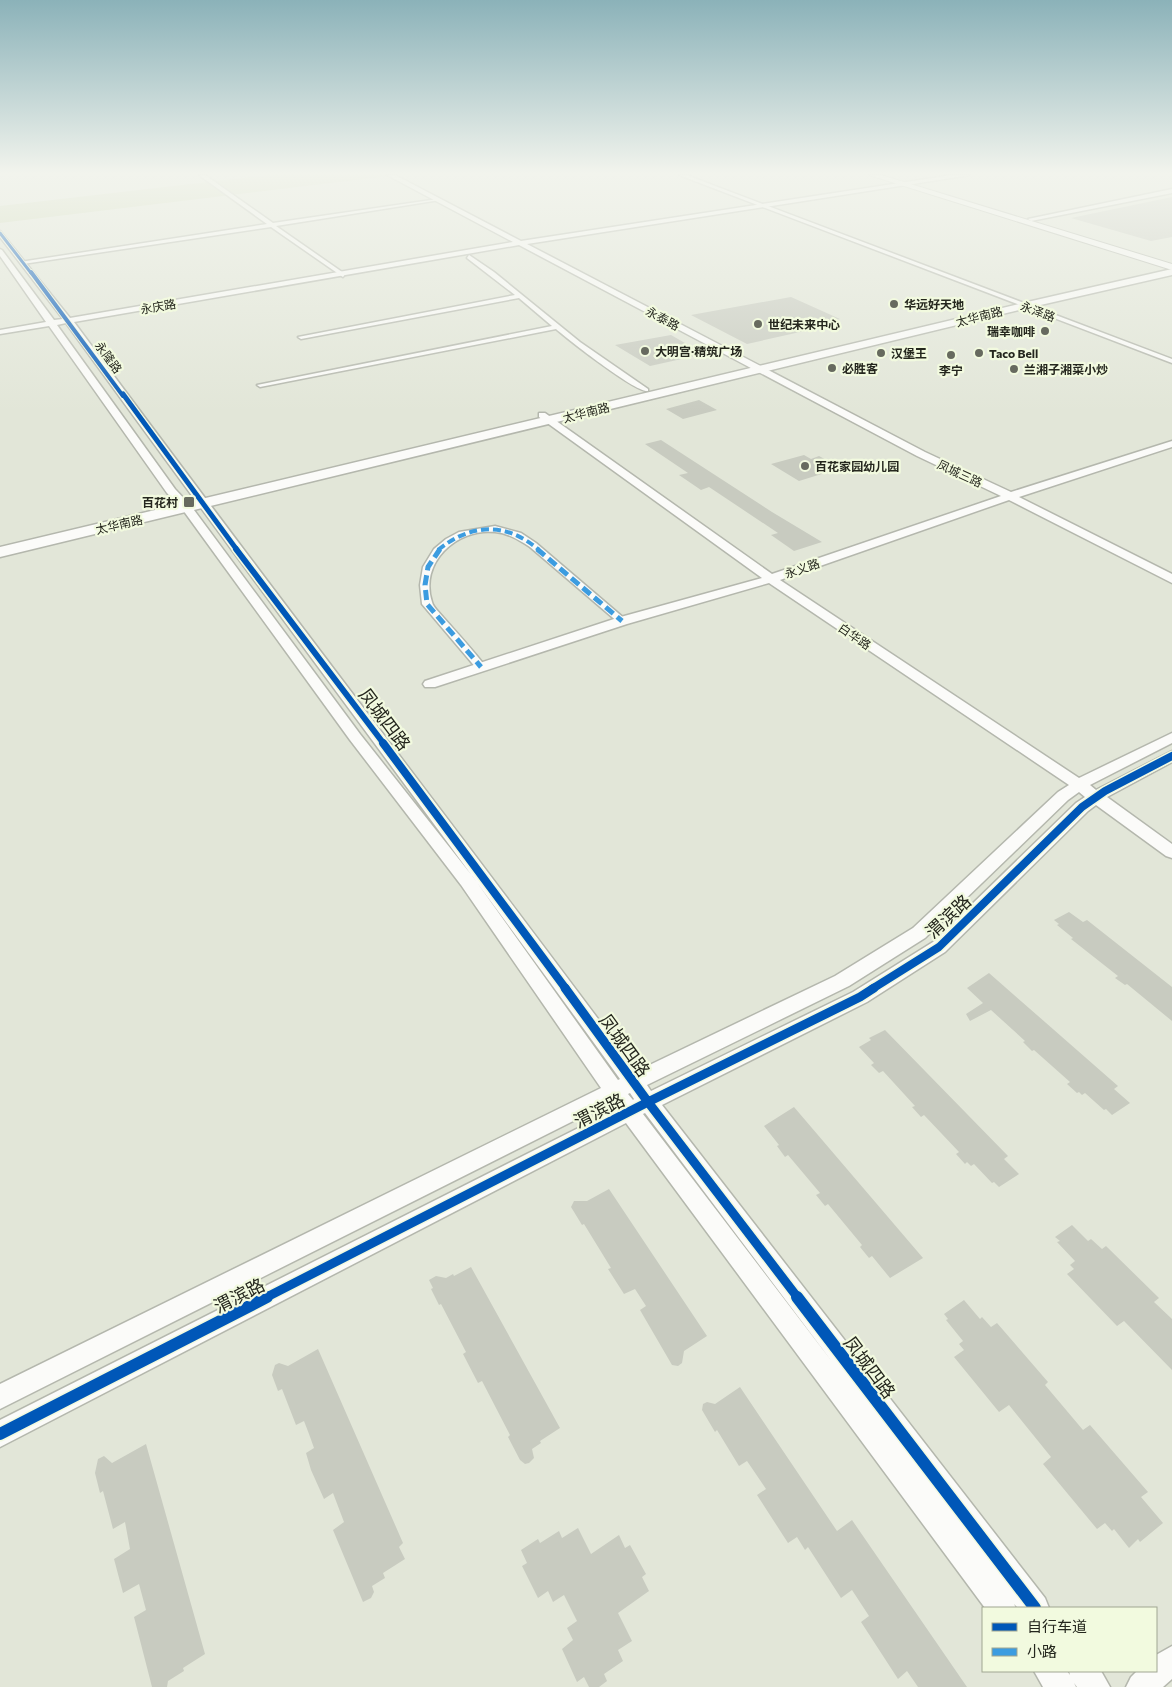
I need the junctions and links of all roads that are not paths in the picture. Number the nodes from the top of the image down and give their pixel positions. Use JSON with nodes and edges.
{"nodes":[{"id":1,"x":2,"y":254,"type":"edge"},
{"id":2,"x":16,"y":254,"type":"edge"},
{"id":3,"x":79,"y":254,"type":"edge"},
{"id":4,"x":313,"y":254,"type":"edge"},
{"id":5,"x":456,"y":254,"type":"edge"},
{"id":6,"x":540,"y":254,"type":"edge"},
{"id":7,"x":887,"y":254,"type":"edge"},
{"id":8,"x":1127,"y":254,"type":"edge"},
{"id":9,"x":1132,"y":254,"type":"edge"},
{"id":10,"x":469,"y":257,"type":"dead end"},
{"id":11,"x":23,"y":262,"type":"junction"},
{"id":12,"x":1171,"y":267,"type":"edge"},
{"id":13,"x":341,"y":273,"type":"junction"},
{"id":14,"x":520,"y":296,"type":"junction"},
{"id":15,"x":1019,"y":304,"type":"junction"},
{"id":16,"x":68,"y":319,"type":"junction"},
{"id":17,"x":52,"y":322,"type":"junction"},
{"id":18,"x":556,"y":327,"type":"junction"},
{"id":19,"x":0,"y":331,"type":"edge"},
{"id":20,"x":302,"y":338,"type":"dead end"},
{"id":21,"x":1172,"y":361,"type":"edge"},
{"id":22,"x":754,"y":367,"type":"junction"},
{"id":23,"x":260,"y":385,"type":"dead end"},
{"id":24,"x":646,"y":390,"type":"junction"},
{"id":25,"x":546,"y":417,"type":"junction"},
{"id":26,"x":1172,"y":444,"type":"edge"},
{"id":27,"x":1010,"y":496,"type":"junction"},
{"id":28,"x":191,"y":502,"type":"junction"},
{"id":29,"x":0,"y":542,"type":"edge"},
{"id":30,"x":0,"y":552,"type":"edge"},
{"id":31,"x":771,"y":579,"type":"junction"},
{"id":32,"x":1172,"y":579,"type":"edge"},
{"id":33,"x":622,"y":621,"type":"junction"},
{"id":34,"x":480,"y":668,"type":"junction"},
{"id":35,"x":430,"y":684,"type":"dead end"},
{"id":36,"x":1172,"y":737,"type":"edge"},
{"id":37,"x":1172,"y":756,"type":"edge"},
{"id":38,"x":1079,"y":785,"type":"junction"},
{"id":39,"x":1095,"y":797,"type":"junction"},
{"id":40,"x":1172,"y":852,"type":"edge"},
{"id":41,"x":624,"y":1086,"type":"junction"},
{"id":42,"x":639,"y":1107,"type":"junction"},
{"id":43,"x":0,"y":1397,"type":"edge"},
{"id":44,"x":0,"y":1434,"type":"edge"},
{"id":45,"x":1001,"y":1607,"type":"edge"},
{"id":46,"x":1034,"y":1607,"type":"edge"},
{"id":47,"x":1172,"y":1660,"type":"edge"},
{"id":48,"x":1050,"y":1672,"type":"edge"},
{"id":49,"x":1083,"y":1672,"type":"edge"},
{"id":50,"x":1061,"y":1687,"type":"edge"},
{"id":51,"x":1095,"y":1687,"type":"edge"},
{"id":52,"x":1141,"y":1687,"type":"edge"}],
"edges":[{"from":1,"to":17,"type":"street","name":"永隆路"},
{"from":2,"to":11,"type":"street","name":"永隆路"},
{"from":3,"to":11,"type":"street"},
{"from":4,"to":13,"type":"street"},
{"from":5,"to":13,"type":"street","name":"永庆路"},
{"from":6,"to":22,"type":"street","name":"永泰路"},
{"from":7,"to":15,"type":"street","name":"永泽路"},
{"from":8,"to":12,"type":"main road"},
{"from":9,"to":12,"type":"main road"},
{"from":10,"to":14,"type":"street"},
{"from":11,"to":16,"type":"street","name":"永隆路"},
{"from":12,"to":15,"type":"main road","name":"太华南路"},
{"from":13,"to":16,"type":"street","name":"永庆路"},
{"from":14,"to":18,"type":"street"},
{"from":14,"to":20,"type":"street"},
{"from":15,"to":21,"type":"street","name":"永泽路"},
{"from":15,"to":22,"type":"main road","name":"太华南路"},
{"from":16,"to":17,"type":"street","name":"永庆路"},
{"from":16,"to":28,"type":"street","name":"永隆路"},
{"from":17,"to":19,"type":"street","name":"永庆路"},
{"from":17,"to":28,"type":"street","name":"永隆路"},
{"from":18,"to":23,"type":"street"},
{"from":18,"to":24,"type":"street"},
{"from":22,"to":24,"type":"main road","name":"太华南路"},
{"from":22,"to":25,"type":"main road","name":"太华南路"},
{"from":22,"to":27,"type":"street","name":"凤城三路"},
{"from":24,"to":25,"type":"main road","name":"太华南路"},
{"from":25,"to":28,"type":"main road","name":"太华南路"},
{"from":25,"to":31,"type":"street","name":"白华路"},
{"from":26,"to":27,"type":"street","name":"永义路"},
{"from":27,"to":31,"type":"street","name":"永义路"},
{"from":27,"to":32,"type":"street","name":"凤城三路"},
{"from":28,"to":29,"type":"main road","name":"太华南路"},
{"from":28,"to":30,"type":"main road","name":"太华南路"},
{"from":28,"to":41,"type":"street","name":"凤城四路"},
{"from":31,"to":33,"type":"street","name":"永义路"},
{"from":31,"to":38,"type":"street","name":"白华路"},
{"from":33,"to":34,"type":"street","name":"永义路"},
{"from":33,"to":34,"type":"street"},
{"from":34,"to":35,"type":"street","name":"永义路"},
{"from":36,"to":38,"type":"street","name":"渭滨路"},
{"from":37,"to":39,"type":"street","name":"渭滨路"},
{"from":38,"to":39,"type":"street","name":"白华路"},
{"from":38,"to":41,"type":"street","name":"渭滨路"},
{"from":39,"to":40,"type":"street","name":"白华路"},
{"from":39,"to":42,"type":"street","name":"渭滨路"},
{"from":41,"to":42,"type":"street","name":"凤城四路"},
{"from":41,"to":43,"type":"street","name":"渭滨路"},
{"from":42,"to":44,"type":"street","name":"渭滨路"},
{"from":42,"to":45,"type":"street","name":"凤城四路"},
{"from":42,"to":46,"type":"street","name":"凤城四路"},
{"from":47,"to":52,"type":"street"},
{"from":48,"to":50,"type":"street"},
{"from":49,"to":51,"type":"street"}]}
